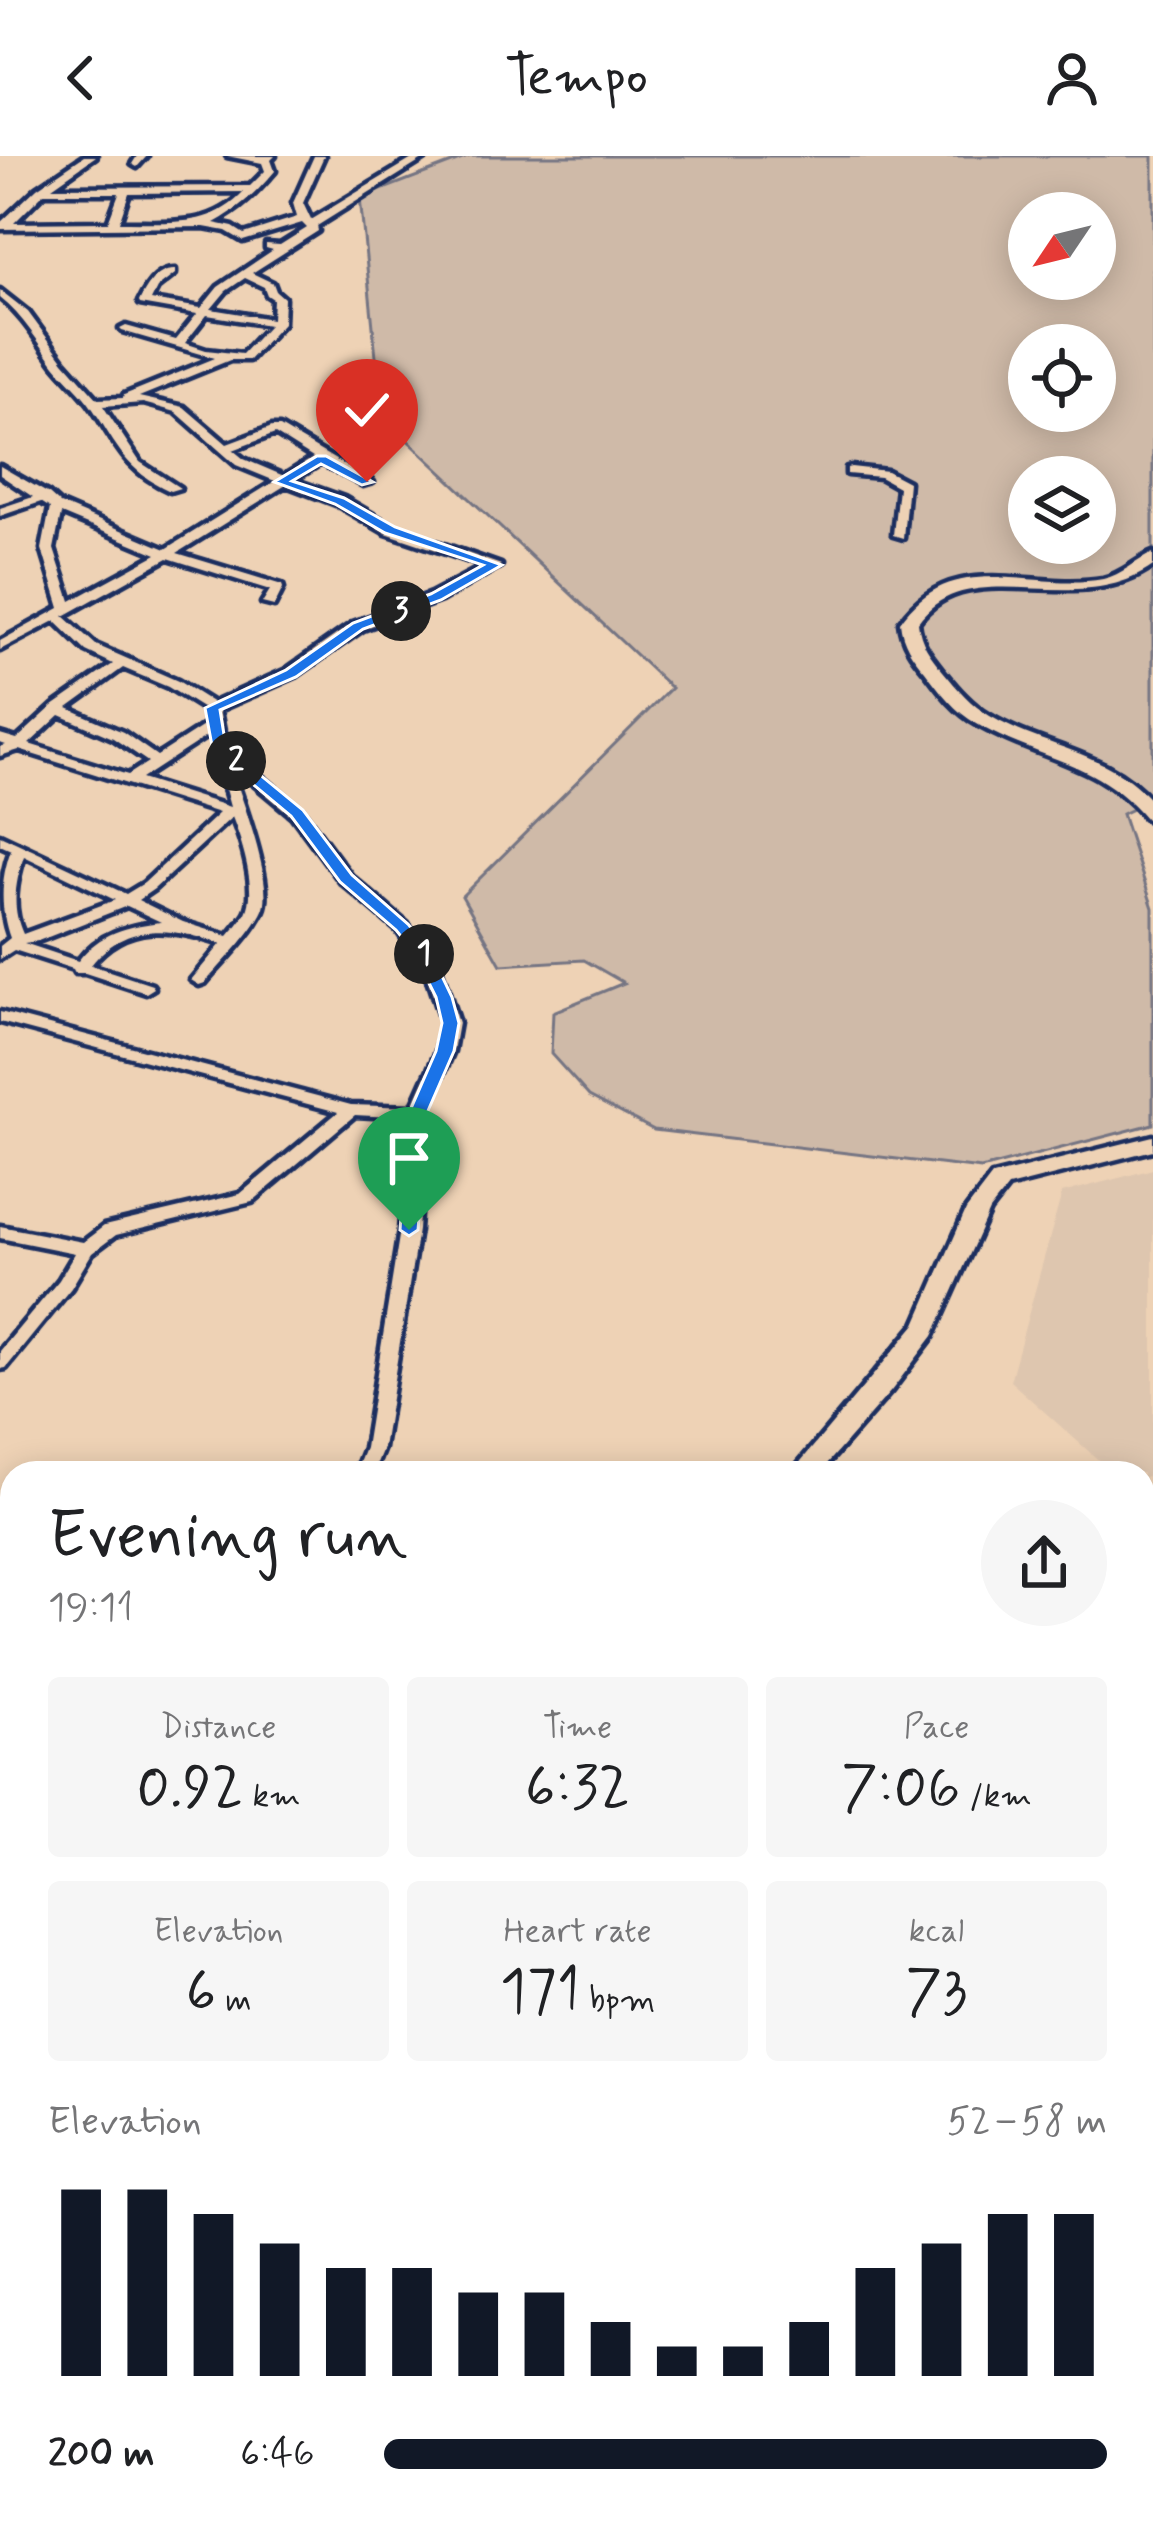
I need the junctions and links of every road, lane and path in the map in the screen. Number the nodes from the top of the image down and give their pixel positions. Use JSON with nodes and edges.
{"nodes":[{"id":1,"x":92,"y":156,"type":"edge"},
{"id":2,"x":232,"y":156,"type":"edge"},
{"id":3,"x":319,"y":156,"type":"edge"},
{"id":4,"x":424,"y":156,"type":"edge"},
{"id":5,"x":268,"y":158,"type":"edge"},
{"id":6,"x":256,"y":189,"type":"junction"},
{"id":7,"x":40,"y":190,"type":"junction"},
{"id":8,"x":125,"y":190,"type":"junction"},
{"id":9,"x":255,"y":220,"type":"dead end"},
{"id":10,"x":308,"y":222,"type":"junction"},
{"id":11,"x":113,"y":223,"type":"junction"},
{"id":12,"x":204,"y":224,"type":"junction"},
{"id":13,"x":3,"y":226,"type":"edge"},
{"id":14,"x":241,"y":237,"type":"junction"},
{"id":15,"x":282,"y":248,"type":"junction"},
{"id":16,"x":171,"y":272,"type":"dead end"},
{"id":17,"x":245,"y":274,"type":"junction"},
{"id":18,"x":0,"y":293,"type":"edge"},
{"id":19,"x":204,"y":310,"type":"junction"},
{"id":20,"x":277,"y":322,"type":"junction"},
{"id":21,"x":126,"y":329,"type":"dead end"},
{"id":22,"x":178,"y":344,"type":"junction"},
{"id":23,"x":227,"y":357,"type":"junction"},
{"id":24,"x":124,"y":399,"type":"junction"},
{"id":25,"x":96,"y":404,"type":"junction"},
{"id":26,"x":225,"y":449,"type":"junction"},
{"id":27,"x":321,"y":458,"type":"junction"},
{"id":28,"x":0,"y":470,"type":"edge"},
{"id":29,"x":851,"y":471,"type":"dead end"},
{"id":30,"x":281,"y":482,"type":"junction"},
{"id":31,"x":367,"y":482,"type":"dead end"},
{"id":32,"x":174,"y":488,"type":"dead end"},
{"id":33,"x":51,"y":502,"type":"junction"},
{"id":34,"x":0,"y":512,"type":"edge"},
{"id":35,"x":899,"y":535,"type":"dead end"},
{"id":36,"x":167,"y":554,"type":"junction"},
{"id":37,"x":1153,"y":558,"type":"edge"},
{"id":38,"x":269,"y":603,"type":"dead end"},
{"id":39,"x":62,"y":612,"type":"junction"},
{"id":40,"x":0,"y":646,"type":"edge"},
{"id":41,"x":122,"y":663,"type":"junction"},
{"id":42,"x":58,"y":709,"type":"junction"},
{"id":43,"x":214,"y":716,"type":"junction"},
{"id":44,"x":0,"y":738,"type":"edge"},
{"id":45,"x":19,"y":745,"type":"junction"},
{"id":46,"x":219,"y":748,"type":"junction"},
{"id":47,"x":0,"y":752,"type":"edge"},
{"id":48,"x":157,"y":761,"type":"junction"},
{"id":49,"x":128,"y":781,"type":"junction"},
{"id":50,"x":234,"y":814,"type":"junction"},
{"id":51,"x":1153,"y":815,"type":"edge"},
{"id":52,"x":0,"y":839,"type":"edge"},
{"id":53,"x":18,"y":851,"type":"junction"},
{"id":54,"x":125,"y":902,"type":"junction"},
{"id":55,"x":178,"y":926,"type":"junction"},
{"id":56,"x":231,"y":942,"type":"junction"},
{"id":57,"x":10,"y":946,"type":"edge"},
{"id":58,"x":80,"y":970,"type":"junction"},
{"id":59,"x":199,"y":980,"type":"dead end"},
{"id":60,"x":146,"y":988,"type":"dead end"},
{"id":61,"x":0,"y":1017,"type":"edge"},
{"id":62,"x":351,"y":1110,"type":"junction"},
{"id":63,"x":418,"y":1113,"type":"junction"},
{"id":64,"x":1153,"y":1143,"type":"edge"},
{"id":65,"x":0,"y":1232,"type":"edge"},
{"id":66,"x":86,"y":1249,"type":"junction"},
{"id":67,"x":0,"y":1363,"type":"edge"},
{"id":68,"x":369,"y":1461,"type":"edge"},
{"id":69,"x":814,"y":1461,"type":"edge"}],
"edges":[{"from":1,"to":7,"type":"street"},
{"from":2,"to":5,"type":"street"},
{"from":3,"to":10,"type":"street"},
{"from":4,"to":10,"type":"street"},
{"from":5,"to":6,"type":"street"},
{"from":6,"to":8,"type":"street"},
{"from":6,"to":12,"type":"street"},
{"from":7,"to":8,"type":"street"},
{"from":7,"to":13,"type":"street"},
{"from":8,"to":11,"type":"street"},
{"from":9,"to":14,"type":"street"},
{"from":10,"to":14,"type":"street"},
{"from":10,"to":15,"type":"street"},
{"from":11,"to":12,"type":"street"},
{"from":11,"to":13,"type":"street"},
{"from":12,"to":14,"type":"street"},
{"from":14,"to":15,"type":"street"},
{"from":15,"to":17,"type":"street"},
{"from":16,"to":19,"type":"street"},
{"from":17,"to":19,"type":"street"},
{"from":17,"to":20,"type":"street"},
{"from":18,"to":25,"type":"street"},
{"from":19,"to":20,"type":"street"},
{"from":19,"to":22,"type":"street"},
{"from":20,"to":23,"type":"street"},
{"from":21,"to":22,"type":"street"},
{"from":22,"to":23,"type":"street"},
{"from":23,"to":24,"type":"street"},
{"from":24,"to":25,"type":"street"},
{"from":24,"to":26,"type":"street"},
{"from":25,"to":32,"type":"street"},
{"from":26,"to":27,"type":"street"},
{"from":26,"to":30,"type":"street"},
{"from":27,"to":30,"type":"street"},
{"from":27,"to":31,"type":"street"},
{"from":28,"to":33,"type":"street"},
{"from":29,"to":35,"type":"street"},
{"from":30,"to":36,"type":"street"},
{"from":30,"to":43,"type":"street"},
{"from":33,"to":34,"type":"street"},
{"from":33,"to":36,"type":"street"},
{"from":33,"to":39,"type":"street"},
{"from":36,"to":38,"type":"street"},
{"from":36,"to":39,"type":"street"},
{"from":37,"to":51,"type":"main road"},
{"from":39,"to":40,"type":"street"},
{"from":39,"to":41,"type":"street"},
{"from":41,"to":42,"type":"street"},
{"from":41,"to":43,"type":"street"},
{"from":42,"to":45,"type":"street"},
{"from":42,"to":48,"type":"street"},
{"from":43,"to":46,"type":"street"},
{"from":43,"to":48,"type":"street"},
{"from":44,"to":45,"type":"street"},
{"from":45,"to":47,"type":"street"},
{"from":45,"to":49,"type":"street"},
{"from":46,"to":50,"type":"street"},
{"from":46,"to":63,"type":"street"},
{"from":48,"to":49,"type":"street"},
{"from":49,"to":50,"type":"street"},
{"from":50,"to":54,"type":"street"},
{"from":50,"to":56,"type":"street"},
{"from":52,"to":53,"type":"street"},
{"from":53,"to":54,"type":"street"},
{"from":53,"to":57,"type":"street"},
{"from":54,"to":55,"type":"street"},
{"from":54,"to":57,"type":"street"},
{"from":55,"to":56,"type":"street"},
{"from":55,"to":58,"type":"street"},
{"from":56,"to":59,"type":"street"},
{"from":57,"to":58,"type":"street"},
{"from":58,"to":60,"type":"street"},
{"from":61,"to":62,"type":"street"},
{"from":62,"to":63,"type":"street"},
{"from":62,"to":66,"type":"street"},
{"from":63,"to":68,"type":"street"},
{"from":64,"to":69,"type":"main road"},
{"from":65,"to":66,"type":"street"},
{"from":66,"to":67,"type":"street"}]}
